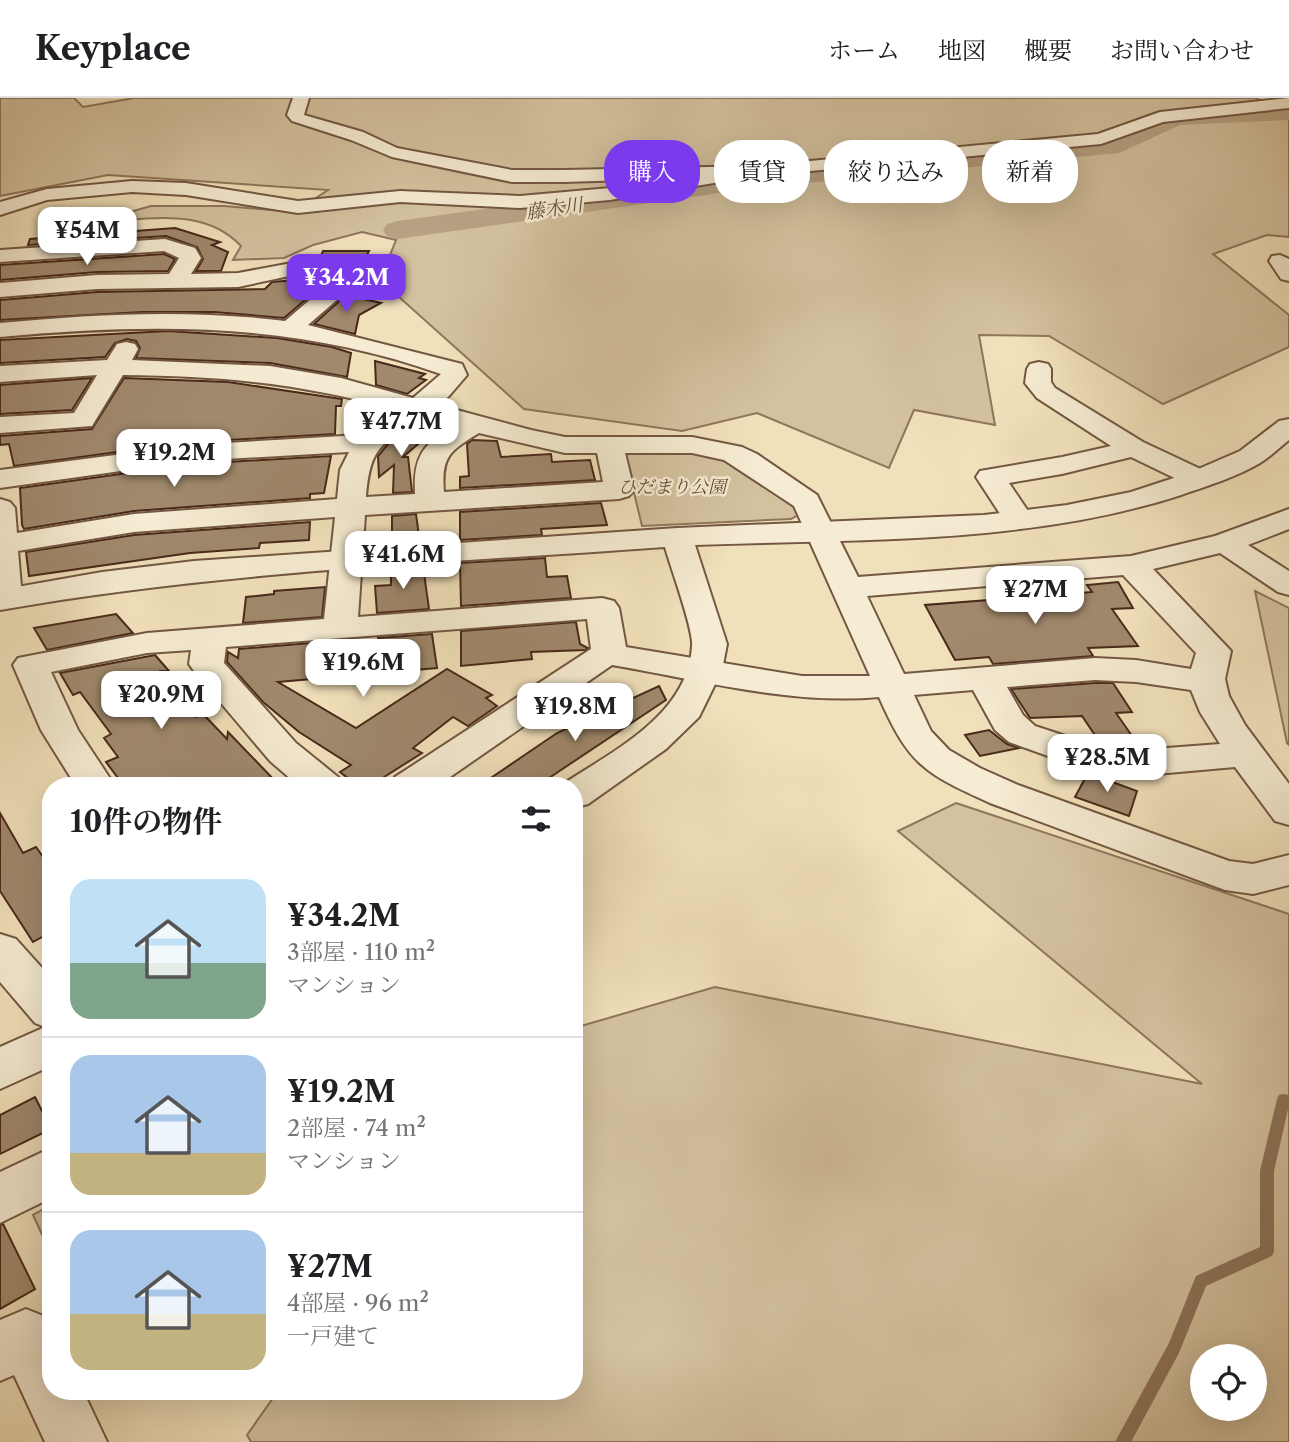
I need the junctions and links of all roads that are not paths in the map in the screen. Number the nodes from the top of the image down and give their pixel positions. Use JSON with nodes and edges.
{"nodes":[{"id":1,"x":301,"y":98,"type":"edge"},
{"id":2,"x":1289,"y":103,"type":"edge"},
{"id":3,"x":810,"y":166,"type":"edge"},
{"id":4,"x":714,"y":172,"type":"edge"},
{"id":5,"x":714,"y":178,"type":"edge"},
{"id":6,"x":0,"y":209,"type":"edge"},
{"id":7,"x":0,"y":256,"type":"edge"},
{"id":8,"x":177,"y":280,"type":"junction"},
{"id":9,"x":0,"y":290,"type":"edge"},
{"id":10,"x":144,"y":321,"type":"junction"},
{"id":11,"x":289,"y":329,"type":"junction"},
{"id":12,"x":0,"y":330,"type":"edge"},
{"id":13,"x":114,"y":367,"type":"junction"},
{"id":14,"x":1039,"y":369,"type":"dead end"},
{"id":15,"x":0,"y":374,"type":"edge"},
{"id":16,"x":418,"y":406,"type":"junction"},
{"id":17,"x":475,"y":423,"type":"junction"},
{"id":18,"x":0,"y":425,"type":"edge"},
{"id":19,"x":1289,"y":427,"type":"edge"},
{"id":20,"x":367,"y":443,"type":"junction"},
{"id":21,"x":610,"y":447,"type":"junction"},
{"id":22,"x":1133,"y":448,"type":"junction"},
{"id":23,"x":0,"y":479,"type":"edge"},
{"id":24,"x":1199,"y":479,"type":"junction"},
{"id":25,"x":430,"y":502,"type":"junction"},
{"id":26,"x":351,"y":507,"type":"junction"},
{"id":27,"x":0,"y":508,"type":"edge"},
{"id":28,"x":1289,"y":518,"type":"edge"},
{"id":29,"x":1019,"y":520,"type":"junction"},
{"id":30,"x":822,"y":531,"type":"junction"},
{"id":31,"x":677,"y":537,"type":"junction"},
{"id":32,"x":1224,"y":543,"type":"junction"},
{"id":33,"x":4,"y":544,"type":"junction"},
{"id":34,"x":345,"y":560,"type":"junction"},
{"id":35,"x":1131,"y":565,"type":"junction"},
{"id":36,"x":1289,"y":585,"type":"edge"},
{"id":37,"x":846,"y":588,"type":"junction"},
{"id":38,"x":3,"y":599,"type":"edge"},
{"id":39,"x":340,"y":627,"type":"junction"},
{"id":40,"x":211,"y":637,"type":"junction"},
{"id":41,"x":606,"y":654,"type":"junction"},
{"id":42,"x":704,"y":670,"type":"junction"},
{"id":43,"x":985,"y":678,"type":"junction"},
{"id":44,"x":1206,"y":682,"type":"junction"},
{"id":45,"x":891,"y":685,"type":"junction"},
{"id":46,"x":1246,"y":754,"type":"junction"},
{"id":47,"x":90,"y":777,"type":"edge"},
{"id":48,"x":313,"y":777,"type":"edge"},
{"id":49,"x":422,"y":777,"type":"edge"},
{"id":50,"x":583,"y":789,"type":"edge"},
{"id":51,"x":1289,"y":811,"type":"edge"},
{"id":52,"x":1289,"y":870,"type":"edge"},
{"id":53,"x":0,"y":951,"type":"edge"},
{"id":54,"x":42,"y":1000,"type":"edge"},
{"id":55,"x":42,"y":1048,"type":"edge"},
{"id":56,"x":0,"y":1069,"type":"edge"},
{"id":57,"x":42,"y":1176,"type":"edge"},
{"id":58,"x":0,"y":1199,"type":"edge"},
{"id":59,"x":0,"y":1352,"type":"edge"},
{"id":60,"x":42,"y":1371,"type":"edge"},
{"id":61,"x":56,"y":1400,"type":"edge"},
{"id":62,"x":76,"y":1442,"type":"edge"}],
"edges":[{"from":1,"to":4,"type":"street"},
{"from":2,"to":3,"type":"street"},
{"from":5,"to":6,"type":"street"},
{"from":7,"to":8,"type":"street"},
{"from":8,"to":9,"type":"street"},
{"from":8,"to":11,"type":"street"},
{"from":10,"to":11,"type":"street"},
{"from":10,"to":12,"type":"street"},
{"from":10,"to":13,"type":"street"},
{"from":11,"to":16,"type":"street"},
{"from":13,"to":15,"type":"street"},
{"from":13,"to":16,"type":"street"},
{"from":13,"to":18,"type":"street"},
{"from":14,"to":22,"type":"street"},
{"from":16,"to":17,"type":"street"},
{"from":16,"to":20,"type":"street"},
{"from":17,"to":21,"type":"street"},
{"from":17,"to":25,"type":"street"},
{"from":19,"to":24,"type":"street"},
{"from":20,"to":23,"type":"street"},
{"from":20,"to":26,"type":"street"},
{"from":21,"to":25,"type":"street"},
{"from":21,"to":30,"type":"street"},
{"from":22,"to":24,"type":"street"},
{"from":22,"to":29,"type":"street"},
{"from":24,"to":29,"type":"street"},
{"from":25,"to":26,"type":"street"},
{"from":26,"to":33,"type":"street"},
{"from":26,"to":34,"type":"street"},
{"from":27,"to":33,"type":"street"},
{"from":28,"to":32,"type":"street"},
{"from":29,"to":30,"type":"street"},
{"from":30,"to":31,"type":"street"},
{"from":30,"to":37,"type":"street"},
{"from":31,"to":34,"type":"street"},
{"from":31,"to":42,"type":"street"},
{"from":32,"to":35,"type":"street"},
{"from":32,"to":36,"type":"street"},
{"from":33,"to":38,"type":"street"},
{"from":34,"to":38,"type":"street"},
{"from":34,"to":39,"type":"street"},
{"from":35,"to":37,"type":"street"},
{"from":35,"to":44,"type":"street"},
{"from":37,"to":45,"type":"street"},
{"from":39,"to":40,"type":"street"},
{"from":39,"to":41,"type":"street"},
{"from":40,"to":47,"type":"street"},
{"from":40,"to":48,"type":"street"},
{"from":41,"to":42,"type":"street"},
{"from":41,"to":49,"type":"street"},
{"from":42,"to":45,"type":"street"},
{"from":42,"to":50,"type":"street"},
{"from":43,"to":44,"type":"street"},
{"from":43,"to":45,"type":"street"},
{"from":43,"to":46,"type":"street"},
{"from":44,"to":46,"type":"street"},
{"from":45,"to":52,"type":"street"},
{"from":46,"to":51,"type":"street"},
{"from":53,"to":54,"type":"street"},
{"from":55,"to":56,"type":"street"},
{"from":57,"to":58,"type":"street"},
{"from":59,"to":60,"type":"street"},
{"from":61,"to":62,"type":"street"}]}
